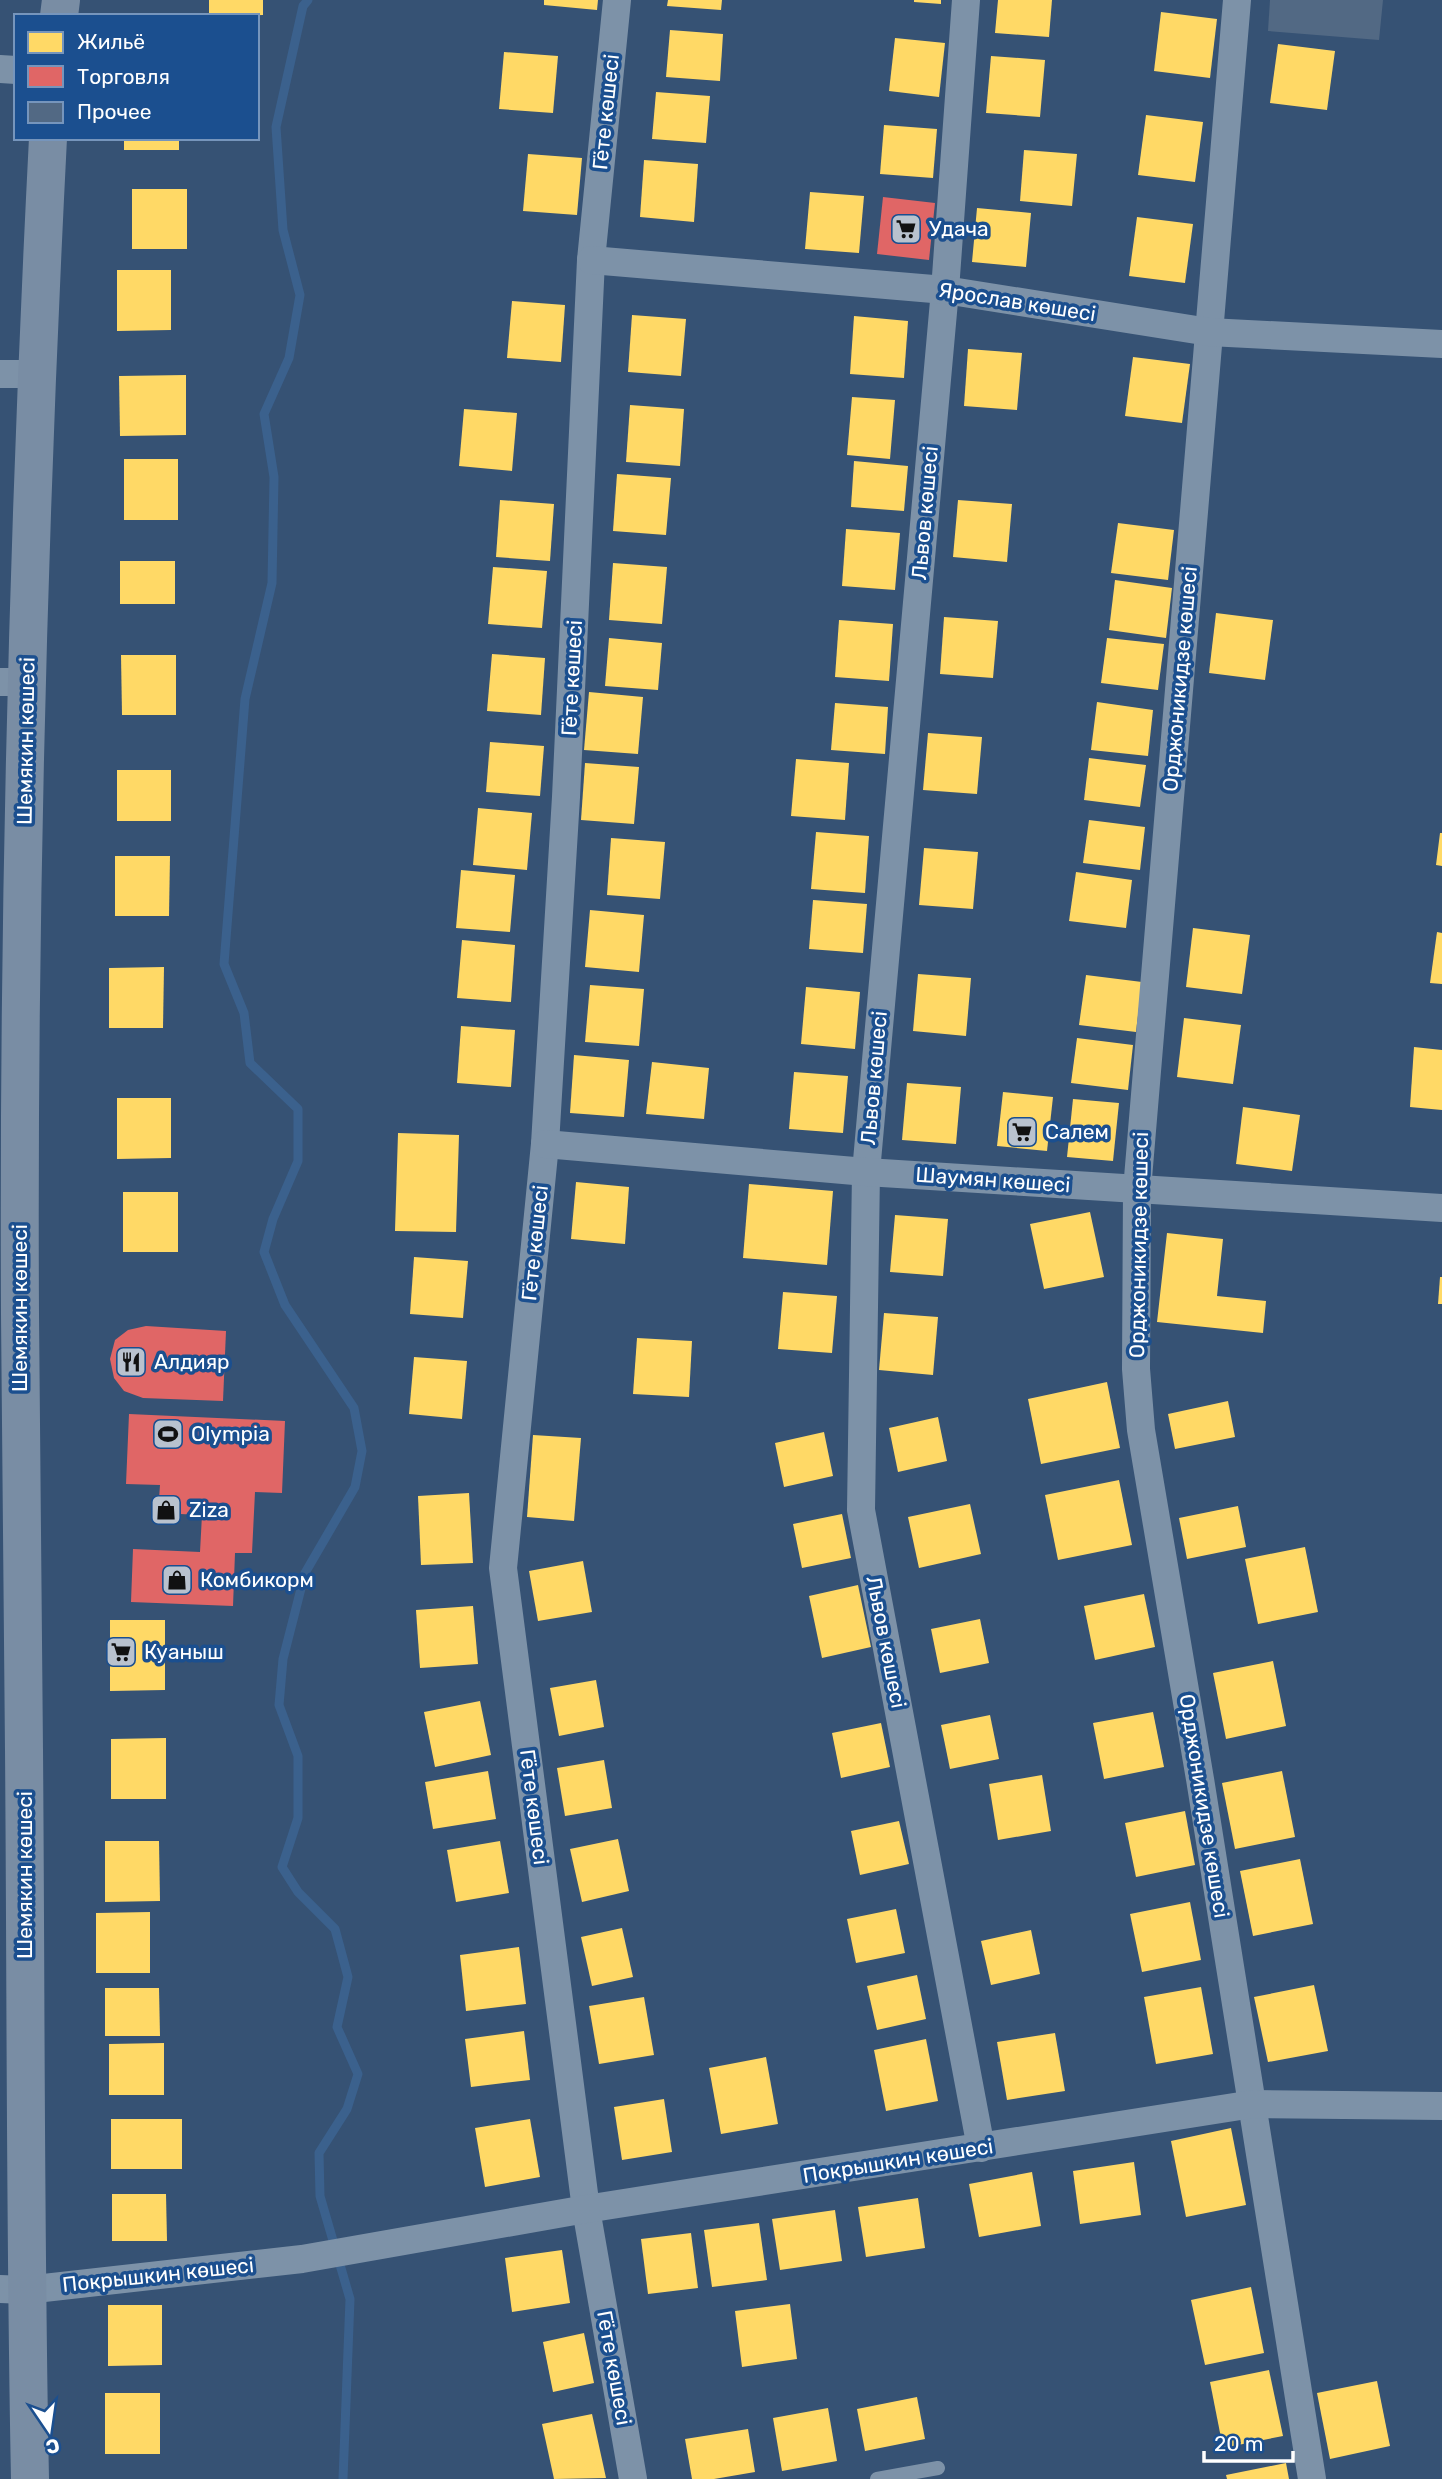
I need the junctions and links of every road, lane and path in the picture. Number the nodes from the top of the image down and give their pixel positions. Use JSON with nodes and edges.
{"nodes":[{"id":1,"x":617,"y":0,"type":"edge"},
{"id":2,"x":966,"y":0,"type":"edge"},
{"id":3,"x":1237,"y":0,"type":"edge"},
{"id":4,"x":48,"y":140,"type":"edge"},
{"id":5,"x":591,"y":260,"type":"junction"},
{"id":6,"x":945,"y":290,"type":"junction"},
{"id":7,"x":1209,"y":332,"type":"junction"},
{"id":8,"x":1442,"y":344,"type":"edge"},
{"id":9,"x":18,"y":374,"type":"edge"},
{"id":10,"x":13,"y":682,"type":"edge"},
{"id":11,"x":11,"y":982,"type":"edge"},
{"id":12,"x":545,"y":1144,"type":"junction"},
{"id":13,"x":866,"y":1172,"type":"junction"},
{"id":14,"x":1137,"y":1190,"type":"junction"},
{"id":15,"x":1442,"y":1208,"type":"edge"},
{"id":16,"x":10,"y":1312,"type":"edge"},
{"id":17,"x":12,"y":1630,"type":"edge"},
{"id":18,"x":13,"y":1979,"type":"edge"},
{"id":19,"x":1253,"y":2104,"type":"junction"},
{"id":20,"x":1442,"y":2106,"type":"edge"},
{"id":21,"x":981,"y":2148,"type":"junction"},
{"id":22,"x":586,"y":2209,"type":"junction"},
{"id":23,"x":13,"y":2290,"type":"edge"},
{"id":24,"x":938,"y":2468,"type":"dead end"},
{"id":25,"x":30,"y":2479,"type":"edge"},
{"id":26,"x":633,"y":2479,"type":"edge"},
{"id":27,"x":877,"y":2479,"type":"edge"},
{"id":28,"x":1312,"y":2479,"type":"edge"}],
"edges":[{"from":1,"to":5,"type":"street","name":"Гёте көшесі"},
{"from":2,"to":6,"type":"street","name":"Львов көшесі"},
{"from":3,"to":7,"type":"street","name":"Орджоникидзе көшесі"},
{"from":4,"to":9,"type":"main road","name":"Шемякин көшесі"},
{"from":5,"to":6,"type":"street","name":"Ярослав көшесі"},
{"from":5,"to":12,"type":"street","name":"Гёте көшесі"},
{"from":6,"to":7,"type":"street","name":"Ярослав көшесі"},
{"from":6,"to":13,"type":"street","name":"Львов көшесі"},
{"from":7,"to":8,"type":"street","name":"Ярослав көшесі"},
{"from":7,"to":14,"type":"street","name":"Орджоникидзе көшесі"},
{"from":9,"to":10,"type":"main road","name":"Шемякин көшесі"},
{"from":10,"to":11,"type":"main road","name":"Шемякин көшесі"},
{"from":11,"to":16,"type":"main road","name":"Шемякин көшесі"},
{"from":12,"to":13,"type":"street","name":"Шаумян көшесі"},
{"from":12,"to":22,"type":"street","name":"Гёте көшесі"},
{"from":13,"to":14,"type":"street","name":"Шаумян көшесі"},
{"from":13,"to":21,"type":"street","name":"Львов көшесі"},
{"from":14,"to":15,"type":"street","name":"Шаумян көшесі"},
{"from":14,"to":19,"type":"street","name":"Орджоникидзе көшесі"},
{"from":16,"to":17,"type":"main road","name":"Шемякин көшесі"},
{"from":17,"to":18,"type":"main road","name":"Шемякин көшесі"},
{"from":18,"to":23,"type":"main road","name":"Шемякин көшесі"},
{"from":19,"to":20,"type":"street","name":"Покрышкин көшесі"},
{"from":19,"to":21,"type":"street","name":"Покрышкин көшесі"},
{"from":19,"to":28,"type":"street","name":"Орджоникидзе көшесі"},
{"from":21,"to":22,"type":"street","name":"Покрышкин көшесі"},
{"from":22,"to":23,"type":"street","name":"Покрышкин көшесі"},
{"from":22,"to":26,"type":"street","name":"Гёте көшесі"},
{"from":23,"to":25,"type":"main road","name":"Шемякин көшесі"},
{"from":24,"to":27,"type":"lane"}]}
